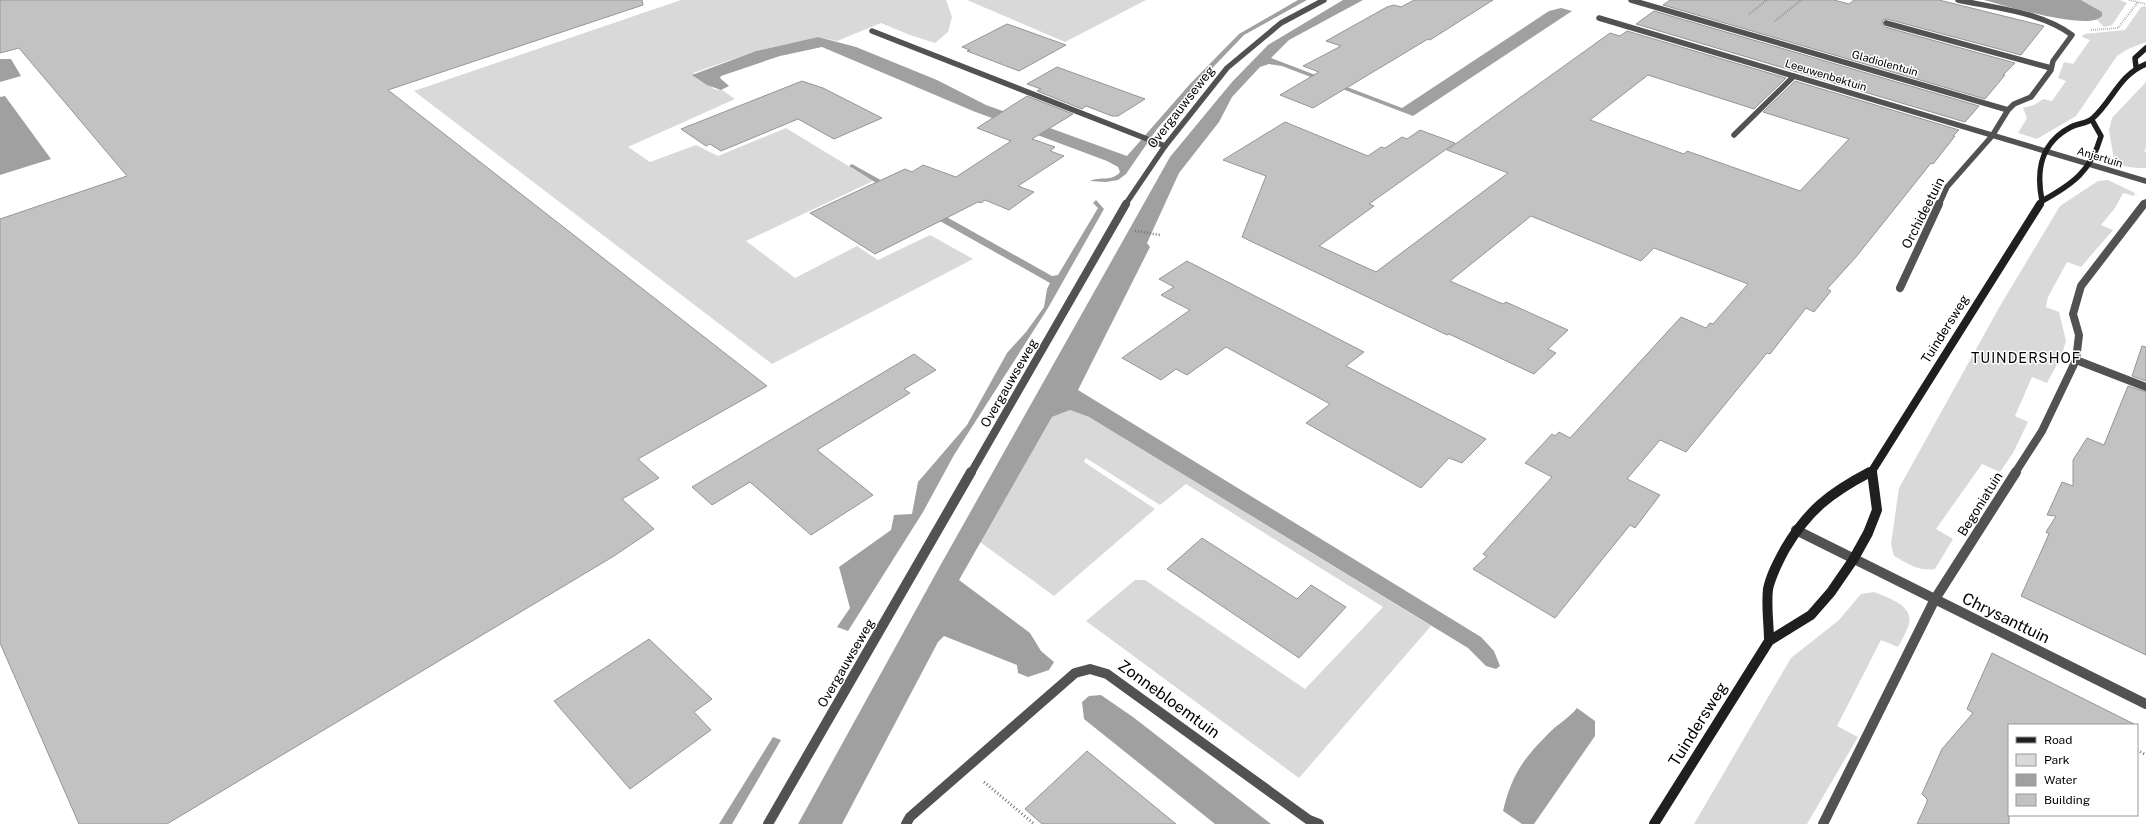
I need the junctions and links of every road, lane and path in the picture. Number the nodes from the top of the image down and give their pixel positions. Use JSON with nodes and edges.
{"nodes":[{"id":1,"x":1324,"y":0,"type":"edge"},
{"id":2,"x":1631,"y":0,"type":"edge"},
{"id":3,"x":1801,"y":0,"type":"edge"},
{"id":4,"x":1958,"y":0,"type":"edge"},
{"id":5,"x":2129,"y":0,"type":"edge"},
{"id":6,"x":2138,"y":2,"type":"junction"},
{"id":7,"x":2146,"y":4,"type":"edge"},
{"id":8,"x":1599,"y":18,"type":"dead end"},
{"id":9,"x":1886,"y":23,"type":"dead end"},
{"id":10,"x":2068,"y":30,"type":"junction"},
{"id":11,"x":872,"y":31,"type":"dead end"},
{"id":12,"x":1756,"y":36,"type":"junction"},
{"id":13,"x":2146,"y":48,"type":"edge"},
{"id":14,"x":2146,"y":64,"type":"edge"},
{"id":15,"x":2136,"y":67,"type":"junction"},
{"id":16,"x":2051,"y":68,"type":"junction"},
{"id":17,"x":1794,"y":76,"type":"junction"},
{"id":18,"x":2008,"y":110,"type":"junction"},
{"id":19,"x":2092,"y":120,"type":"junction"},
{"id":20,"x":1734,"y":135,"type":"dead end"},
{"id":21,"x":1992,"y":136,"type":"junction"},
{"id":22,"x":1165,"y":146,"type":"junction"},
{"id":23,"x":2047,"y":151,"type":"junction"},
{"id":24,"x":2091,"y":164,"type":"junction"},
{"id":25,"x":2146,"y":181,"type":"edge"},
{"id":26,"x":2042,"y":201,"type":"junction"},
{"id":27,"x":2146,"y":202,"type":"edge"},
{"id":28,"x":1132,"y":230,"type":"dead end"},
{"id":29,"x":1160,"y":235,"type":"dead end"},
{"id":30,"x":1900,"y":288,"type":"dead end"},
{"id":31,"x":2076,"y":360,"type":"junction"},
{"id":32,"x":2146,"y":387,"type":"edge"},
{"id":33,"x":1872,"y":471,"type":"junction"},
{"id":34,"x":1796,"y":530,"type":"junction"},
{"id":35,"x":1853,"y":560,"type":"junction"},
{"id":36,"x":1935,"y":599,"type":"junction"},
{"id":37,"x":1769,"y":641,"type":"junction"},
{"id":38,"x":2146,"y":704,"type":"edge"},
{"id":39,"x":966,"y":767,"type":"junction"},
{"id":40,"x":768,"y":824,"type":"edge"},
{"id":41,"x":906,"y":824,"type":"edge"},
{"id":42,"x":1034,"y":824,"type":"edge"},
{"id":43,"x":1319,"y":824,"type":"edge"},
{"id":44,"x":1654,"y":824,"type":"edge"},
{"id":45,"x":1823,"y":824,"type":"edge"}],
"edges":[{"from":1,"to":22,"type":"street","name":"Overgauwseweg"},
{"from":2,"to":12,"type":"street","name":"Gladiolentuin"},
{"from":3,"to":12,"type":"path"},
{"from":4,"to":10,"type":"street"},
{"from":5,"to":6,"type":"path"},
{"from":6,"to":7,"type":"path"},
{"from":6,"to":10,"type":"path"},
{"from":8,"to":17,"type":"street","name":"Leeuwenbektuin"},
{"from":9,"to":16,"type":"street"},
{"from":10,"to":16,"type":"street"},
{"from":11,"to":22,"type":"street"},
{"from":12,"to":18,"type":"street","name":"Gladiolentuin"},
{"from":13,"to":15,"type":"main road"},
{"from":14,"to":15,"type":"main road"},
{"from":15,"to":19,"type":"main road"},
{"from":16,"to":18,"type":"street"},
{"from":17,"to":20,"type":"street"},
{"from":17,"to":21,"type":"street","name":"Leeuwenbektuin"},
{"from":18,"to":21,"type":"street","name":"Orchideetuin"},
{"from":19,"to":23,"type":"main road"},
{"from":19,"to":24,"type":"main road"},
{"from":21,"to":23,"type":"street","name":"Leeuwenbektuin"},
{"from":21,"to":30,"type":"street","name":"Orchideetuin"},
{"from":22,"to":40,"type":"street","name":"Overgauwseweg"},
{"from":23,"to":24,"type":"street","name":"Anjertuin"},
{"from":23,"to":26,"type":"main road"},
{"from":24,"to":25,"type":"street","name":"Anjertuin"},
{"from":24,"to":26,"type":"main road"},
{"from":26,"to":33,"type":"main road","name":"Tuindersweg"},
{"from":27,"to":31,"type":"street","name":"Begoniatuin"},
{"from":28,"to":29,"type":"path"},
{"from":31,"to":32,"type":"street"},
{"from":31,"to":36,"type":"street","name":"Begoniatuin"},
{"from":33,"to":34,"type":"main road"},
{"from":33,"to":35,"type":"main road","name":"Tuindersweg"},
{"from":34,"to":35,"type":"street","name":"Chrysanttuin"},
{"from":34,"to":37,"type":"main road"},
{"from":35,"to":36,"type":"street","name":"Chrysanttuin"},
{"from":35,"to":37,"type":"main road","name":"Tuindersweg"},
{"from":36,"to":38,"type":"street","name":"Chrysanttuin"},
{"from":36,"to":45,"type":"street","name":"Begoniatuin"},
{"from":37,"to":44,"type":"main road","name":"Tuindersweg"},
{"from":39,"to":41,"type":"street","name":"Zonnebloemtuin"},
{"from":39,"to":42,"type":"path"},
{"from":39,"to":43,"type":"street","name":"Zonnebloemtuin"}]}
